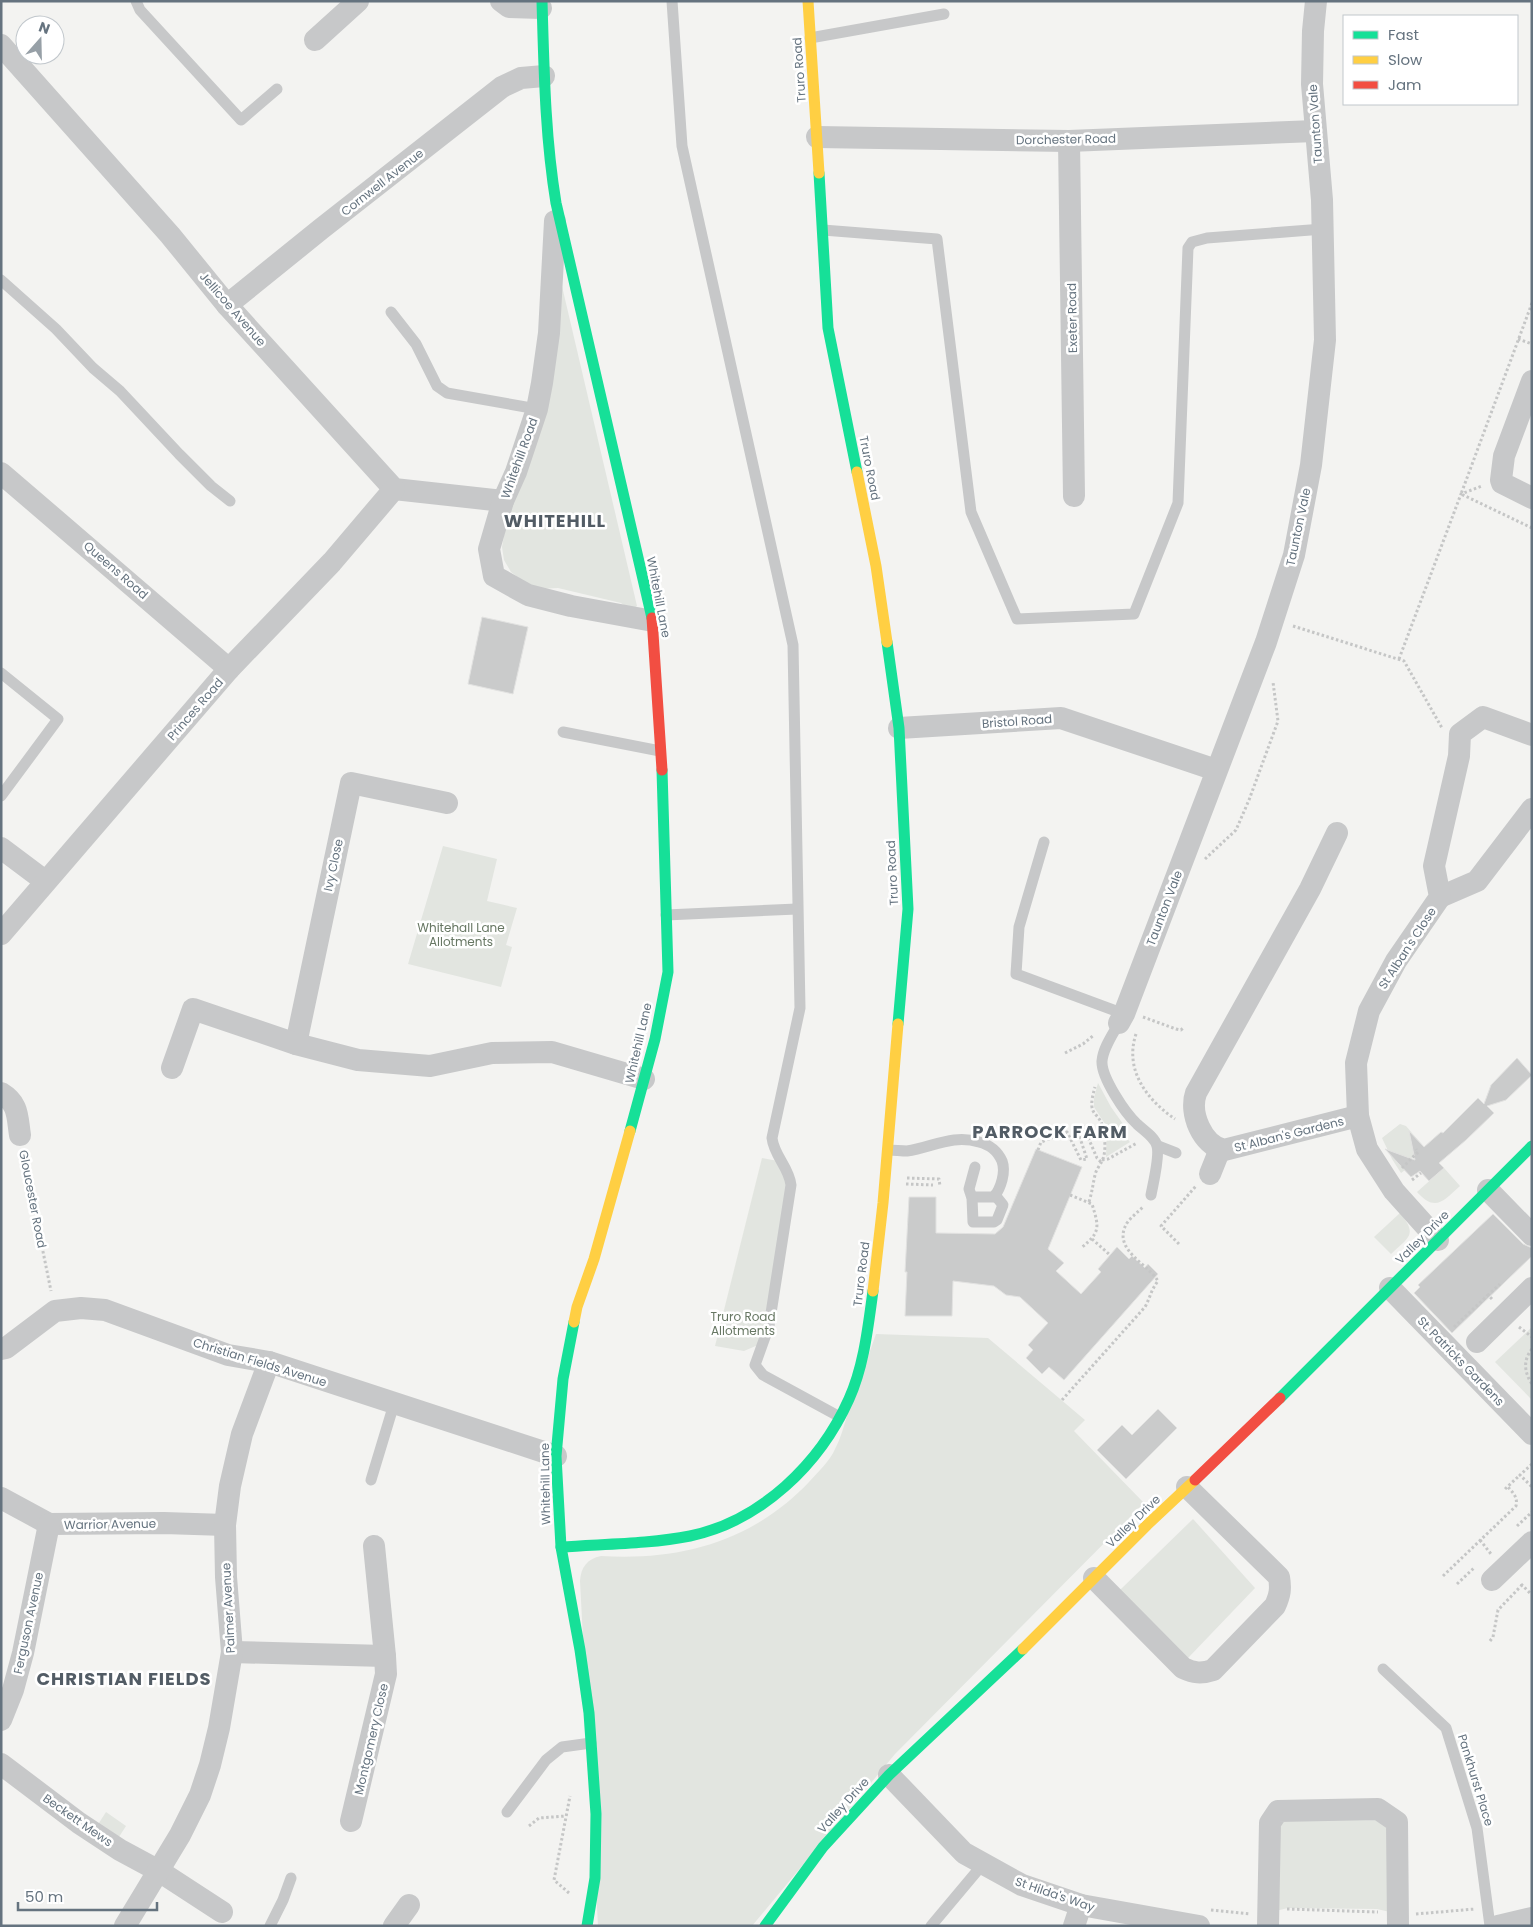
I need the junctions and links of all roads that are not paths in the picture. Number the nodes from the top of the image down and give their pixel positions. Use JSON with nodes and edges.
{"nodes":[{"id":1,"x":136,"y":1,"type":"edge"},
{"id":2,"x":358,"y":1,"type":"edge"},
{"id":3,"x":501,"y":1,"type":"edge"},
{"id":4,"x":672,"y":1,"type":"edge"},
{"id":5,"x":808,"y":1,"type":"edge"},
{"id":6,"x":1316,"y":1,"type":"edge"},
{"id":7,"x":541,"y":5,"type":"edge"},
{"id":8,"x":944,"y":14,"type":"dead end"},
{"id":9,"x":810,"y":38,"type":"junction"},
{"id":10,"x":315,"y":40,"type":"dead end"},
{"id":11,"x":1,"y":45,"type":"edge"},
{"id":12,"x":544,"y":76,"type":"junction"},
{"id":13,"x":277,"y":89,"type":"dead end"},
{"id":14,"x":1315,"y":131,"type":"junction"},
{"id":15,"x":817,"y":137,"type":"junction"},
{"id":16,"x":1069,"y":141,"type":"junction"},
{"id":17,"x":556,"y":203,"type":"junction"},
{"id":18,"x":1322,"y":229,"type":"junction"},
{"id":19,"x":823,"y":230,"type":"junction"},
{"id":20,"x":1,"y":280,"type":"edge"},
{"id":21,"x":228,"y":305,"type":"junction"},
{"id":22,"x":391,"y":312,"type":"dead end"},
{"id":23,"x":1532,"y":381,"type":"edge"},
{"id":24,"x":537,"y":409,"type":"junction"},
{"id":25,"x":1,"y":473,"type":"edge"},
{"id":26,"x":394,"y":489,"type":"junction"},
{"id":27,"x":1074,"y":496,"type":"dead end"},
{"id":28,"x":1532,"y":498,"type":"edge"},
{"id":29,"x":230,"y":501,"type":"dead end"},
{"id":30,"x":503,"y":501,"type":"junction"},
{"id":31,"x":653,"y":621,"type":"junction"},
{"id":32,"x":229,"y":669,"type":"junction"},
{"id":33,"x":1,"y":674,"type":"edge"},
{"id":34,"x":899,"y":728,"type":"junction"},
{"id":35,"x":563,"y":732,"type":"dead end"},
{"id":36,"x":1532,"y":735,"type":"edge"},
{"id":37,"x":660,"y":751,"type":"junction"},
{"id":38,"x":1216,"y":770,"type":"junction"},
{"id":39,"x":1,"y":796,"type":"edge"},
{"id":40,"x":447,"y":803,"type":"dead end"},
{"id":41,"x":1532,"y":809,"type":"edge"},
{"id":42,"x":1337,"y":833,"type":"dead end"},
{"id":43,"x":1044,"y":842,"type":"dead end"},
{"id":44,"x":1,"y":848,"type":"edge"},
{"id":45,"x":45,"y":881,"type":"junction"},
{"id":46,"x":1440,"y":897,"type":"junction"},
{"id":47,"x":798,"y":909,"type":"junction"},
{"id":48,"x":666,"y":915,"type":"junction"},
{"id":49,"x":1,"y":934,"type":"edge"},
{"id":50,"x":1127,"y":1019,"type":"junction"},
{"id":51,"x":296,"y":1044,"type":"junction"},
{"id":52,"x":172,"y":1068,"type":"dead end"},
{"id":53,"x":644,"y":1079,"type":"junction"},
{"id":54,"x":1,"y":1094,"type":"edge"},
{"id":55,"x":1358,"y":1116,"type":"junction"},
{"id":56,"x":20,"y":1135,"type":"road end"},
{"id":57,"x":1208,"y":1139,"type":"junction"},
{"id":58,"x":1158,"y":1146,"type":"junction"},
{"id":59,"x":1532,"y":1146,"type":"edge"},
{"id":60,"x":888,"y":1150,"type":"junction"},
{"id":61,"x":1176,"y":1153,"type":"dead end"},
{"id":62,"x":975,"y":1166,"type":"dead end"},
{"id":63,"x":1203,"y":1180,"type":"road end"},
{"id":64,"x":1488,"y":1190,"type":"junction"},
{"id":65,"x":995,"y":1195,"type":"junction"},
{"id":66,"x":1151,"y":1195,"type":"road end"},
{"id":67,"x":972,"y":1196,"type":"junction"},
{"id":68,"x":1532,"y":1235,"type":"edge"},
{"id":69,"x":1438,"y":1240,"type":"junction"},
{"id":70,"x":1390,"y":1288,"type":"junction"},
{"id":71,"x":1532,"y":1288,"type":"edge"},
{"id":72,"x":1477,"y":1342,"type":"dead end"},
{"id":73,"x":1,"y":1349,"type":"edge"},
{"id":74,"x":269,"y":1362,"type":"junction"},
{"id":75,"x":394,"y":1404,"type":"junction"},
{"id":76,"x":840,"y":1417,"type":"junction"},
{"id":77,"x":1532,"y":1434,"type":"edge"},
{"id":78,"x":556,"y":1456,"type":"junction"},
{"id":79,"x":372,"y":1480,"type":"dead end"},
{"id":80,"x":1187,"y":1487,"type":"junction"},
{"id":81,"x":1,"y":1498,"type":"edge"},
{"id":82,"x":49,"y":1524,"type":"junction"},
{"id":83,"x":225,"y":1525,"type":"junction"},
{"id":84,"x":1532,"y":1542,"type":"edge"},
{"id":85,"x":374,"y":1546,"type":"dead end"},
{"id":86,"x":561,"y":1547,"type":"junction"},
{"id":87,"x":1094,"y":1578,"type":"junction"},
{"id":88,"x":1492,"y":1580,"type":"dead end"},
{"id":89,"x":232,"y":1652,"type":"junction"},
{"id":90,"x":385,"y":1656,"type":"junction"},
{"id":91,"x":1383,"y":1669,"type":"dead end"},
{"id":92,"x":1,"y":1720,"type":"edge"},
{"id":93,"x":591,"y":1743,"type":"junction"},
{"id":94,"x":1,"y":1764,"type":"edge"},
{"id":95,"x":889,"y":1775,"type":"junction"},
{"id":96,"x":507,"y":1812,"type":"dead end"},
{"id":97,"x":351,"y":1821,"type":"dead end"},
{"id":98,"x":983,"y":1864,"type":"junction"},
{"id":99,"x":159,"y":1871,"type":"junction"},
{"id":100,"x":291,"y":1878,"type":"dead end"},
{"id":101,"x":409,"y":1905,"type":"dead end"},
{"id":102,"x":222,"y":1912,"type":"dead end"},
{"id":103,"x":1078,"y":1916,"type":"edge"},
{"id":104,"x":1532,"y":1918,"type":"edge"},
{"id":105,"x":125,"y":1926,"type":"edge"},
{"id":106,"x":270,"y":1926,"type":"edge"},
{"id":107,"x":394,"y":1926,"type":"edge"},
{"id":108,"x":587,"y":1926,"type":"edge"},
{"id":109,"x":765,"y":1926,"type":"edge"},
{"id":110,"x":931,"y":1926,"type":"edge"},
{"id":111,"x":1198,"y":1926,"type":"edge"},
{"id":112,"x":1268,"y":1926,"type":"edge"},
{"id":113,"x":1398,"y":1926,"type":"edge"},
{"id":114,"x":1490,"y":1926,"type":"edge"},
{"id":115,"x":1498,"y":1926,"type":"edge"}],
"edges":[{"from":1,"to":13,"type":"lane"},
{"from":2,"to":10,"type":"street"},
{"from":3,"to":7,"type":"street"},
{"from":4,"to":47,"type":"lane"},
{"from":5,"to":9,"type":"street","name":"Truro Road"},
{"from":6,"to":14,"type":"street","name":"Taunton Vale"},
{"from":7,"to":12,"type":"street"},
{"from":8,"to":9,"type":"lane"},
{"from":9,"to":15,"type":"street","name":"Truro Road"},
{"from":11,"to":21,"type":"street","name":"Jellicoe Avenue"},
{"from":12,"to":17,"type":"street","name":"Whitehill Lane"},
{"from":12,"to":21,"type":"street","name":"Cornwell Avenue"},
{"from":14,"to":16,"type":"street","name":"Dorchester Road"},
{"from":14,"to":18,"type":"street","name":"Taunton Vale"},
{"from":15,"to":16,"type":"street","name":"Dorchester Road"},
{"from":15,"to":19,"type":"street","name":"Truro Road"},
{"from":16,"to":27,"type":"street","name":"Exeter Road"},
{"from":17,"to":24,"type":"street","name":"Whitehill Road"},
{"from":17,"to":31,"type":"street","name":"Whitehill Lane"},
{"from":18,"to":19,"type":"lane"},
{"from":18,"to":38,"type":"street","name":"Taunton Vale"},
{"from":19,"to":34,"type":"street","name":"Truro Road"},
{"from":20,"to":29,"type":"lane"},
{"from":21,"to":26,"type":"street","name":"Jellicoe Avenue"},
{"from":22,"to":24,"type":"lane"},
{"from":23,"to":28,"type":"street"},
{"from":24,"to":30,"type":"street","name":"Whitehill Road"},
{"from":25,"to":32,"type":"street","name":"Queens Road"},
{"from":26,"to":30,"type":"street"},
{"from":26,"to":32,"type":"street","name":"Princes Road"},
{"from":30,"to":31,"type":"street","name":"Whitehill Road"},
{"from":31,"to":37,"type":"street","name":"Whitehill Lane"},
{"from":32,"to":45,"type":"street","name":"Princes Road"},
{"from":33,"to":39,"type":"lane"},
{"from":34,"to":38,"type":"street","name":"Bristol Road"},
{"from":34,"to":60,"type":"street","name":"Truro Road"},
{"from":35,"to":37,"type":"lane"},
{"from":36,"to":46,"type":"street","name":"St Alban's Close"},
{"from":37,"to":48,"type":"street","name":"Whitehill Lane"},
{"from":38,"to":50,"type":"street","name":"Taunton Vale"},
{"from":40,"to":51,"type":"street","name":"Ivy Close"},
{"from":41,"to":46,"type":"street","name":"St Alban's Close"},
{"from":42,"to":57,"type":"street"},
{"from":43,"to":50,"type":"lane"},
{"from":44,"to":45,"type":"street"},
{"from":45,"to":49,"type":"street","name":"Princes Road"},
{"from":46,"to":55,"type":"street","name":"St Alban's Close"},
{"from":47,"to":48,"type":"lane"},
{"from":47,"to":76,"type":"lane"},
{"from":48,"to":53,"type":"street","name":"Whitehill Lane"},
{"from":50,"to":58,"type":"lane"},
{"from":51,"to":52,"type":"street"},
{"from":51,"to":53,"type":"street"},
{"from":53,"to":78,"type":"street","name":"Whitehill Lane"},
{"from":54,"to":56,"type":"street","name":"Gloucester Road"},
{"from":55,"to":57,"type":"street","name":"St Alban's Gardens"},
{"from":55,"to":69,"type":"street","name":"St Alban's Close"},
{"from":57,"to":63,"type":"street","name":"St Alban's Gardens"},
{"from":58,"to":61,"type":"lane"},
{"from":58,"to":66,"type":"lane"},
{"from":59,"to":64,"type":"street","name":"Valley Drive"},
{"from":60,"to":65,"type":"lane"},
{"from":60,"to":76,"type":"street","name":"Truro Road"},
{"from":62,"to":67,"type":"lane"},
{"from":64,"to":68,"type":"street"},
{"from":64,"to":69,"type":"street","name":"Valley Drive"},
{"from":65,"to":67,"type":"lane"},
{"from":65,"to":67,"type":"lane"},
{"from":69,"to":70,"type":"street","name":"Valley Drive"},
{"from":70,"to":77,"type":"street","name":"St. Patricks Gardens"},
{"from":70,"to":80,"type":"street","name":"Valley Drive"},
{"from":71,"to":72,"type":"street"},
{"from":73,"to":74,"type":"street","name":"Christian Fields Avenue"},
{"from":74,"to":75,"type":"street","name":"Christian Fields Avenue"},
{"from":74,"to":83,"type":"street","name":"Palmer Avenue"},
{"from":75,"to":78,"type":"street","name":"Christian Fields Avenue"},
{"from":75,"to":79,"type":"lane"},
{"from":76,"to":86,"type":"street","name":"Truro Road"},
{"from":78,"to":86,"type":"street","name":"Whitehill Lane"},
{"from":80,"to":87,"type":"street","name":"Valley Drive"},
{"from":80,"to":87,"type":"street"},
{"from":81,"to":82,"type":"street","name":"Warrior Avenue"},
{"from":82,"to":83,"type":"street","name":"Warrior Avenue"},
{"from":82,"to":92,"type":"street","name":"Ferguson Avenue"},
{"from":83,"to":89,"type":"street","name":"Palmer Avenue"},
{"from":84,"to":88,"type":"street"},
{"from":85,"to":90,"type":"street","name":"Montgomery Close"},
{"from":86,"to":93,"type":"street","name":"Whitehill Lane"},
{"from":87,"to":95,"type":"street","name":"Valley Drive"},
{"from":89,"to":90,"type":"street"},
{"from":89,"to":99,"type":"street","name":"Palmer Avenue"},
{"from":90,"to":97,"type":"street","name":"Montgomery Close"},
{"from":91,"to":114,"type":"lane","name":"Pankhurst Place"},
{"from":93,"to":96,"type":"lane"},
{"from":93,"to":108,"type":"street","name":"Whitehill Lane"},
{"from":94,"to":99,"type":"street","name":"Beckett Mews"},
{"from":95,"to":98,"type":"street","name":"St Hilda's Way"},
{"from":95,"to":109,"type":"street","name":"Valley Drive"},
{"from":98,"to":103,"type":"street","name":"St Hilda's Way"},
{"from":98,"to":110,"type":"lane"},
{"from":99,"to":102,"type":"street","name":"Beckett Mews"},
{"from":99,"to":105,"type":"street","name":"Palmer Avenue"},
{"from":100,"to":106,"type":"lane"},
{"from":101,"to":107,"type":"street"},
{"from":103,"to":111,"type":"street","name":"St Hilda's Way"},
{"from":104,"to":115,"type":"street"},
{"from":112,"to":113,"type":"street"}]}
